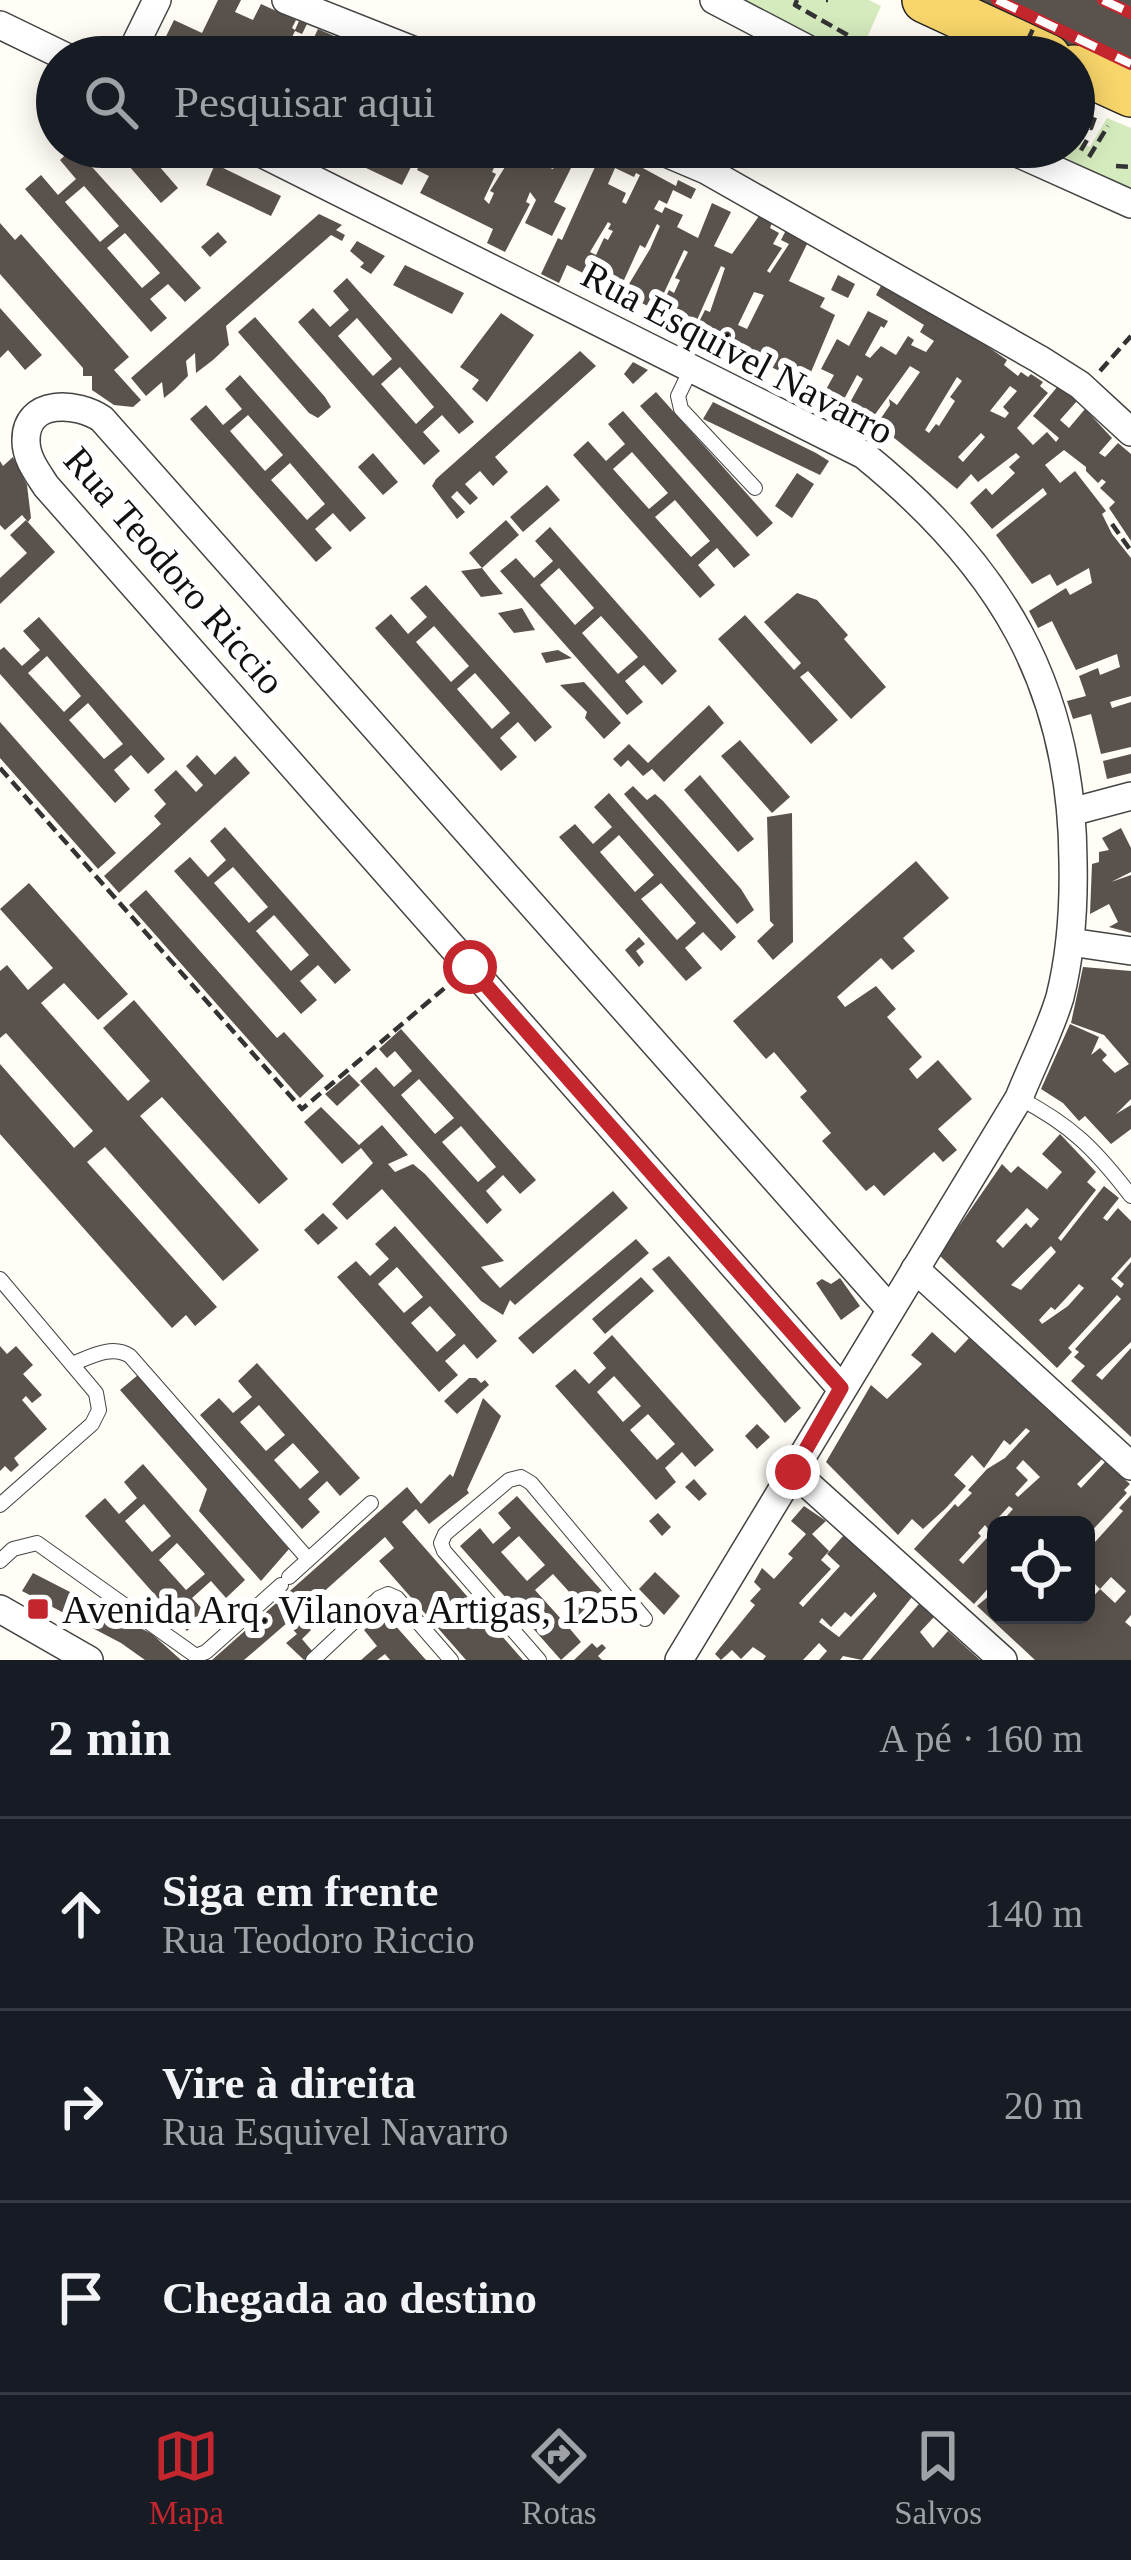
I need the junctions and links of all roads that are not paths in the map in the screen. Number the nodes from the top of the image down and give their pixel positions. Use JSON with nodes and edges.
{"nodes":[{"id":1,"x":157,"y":0,"type":"edge"},
{"id":2,"x":286,"y":0,"type":"edge"},
{"id":3,"x":714,"y":0,"type":"edge"},
{"id":4,"x":925,"y":0,"type":"edge"},
{"id":5,"x":0,"y":25,"type":"edge"},
{"id":6,"x":139,"y":36,"type":"edge"},
{"id":7,"x":377,"y":36,"type":"edge"},
{"id":8,"x":783,"y":36,"type":"edge"},
{"id":9,"x":1022,"y":36,"type":"edge"},
{"id":10,"x":36,"y":42,"type":"edge"},
{"id":11,"x":291,"y":168,"type":"edge"},
{"id":12,"x":701,"y":168,"type":"edge"},
{"id":13,"x":1051,"y":168,"type":"edge"},
{"id":14,"x":1131,"y":204,"type":"edge"},
{"id":15,"x":692,"y":367,"type":"junction"},
{"id":16,"x":1131,"y":431,"type":"edge"},
{"id":17,"x":755,"y":488,"type":"dead end"},
{"id":18,"x":1131,"y":796,"type":"edge"},
{"id":19,"x":1071,"y":812,"type":"junction"},
{"id":20,"x":1070,"y":942,"type":"junction"},
{"id":21,"x":1131,"y":951,"type":"edge"},
{"id":22,"x":1018,"y":1098,"type":"junction"},
{"id":23,"x":1131,"y":1196,"type":"edge"},
{"id":24,"x":915,"y":1269,"type":"junction"},
{"id":25,"x":0,"y":1279,"type":"edge"},
{"id":26,"x":890,"y":1309,"type":"junction"},
{"id":27,"x":71,"y":1364,"type":"junction"},
{"id":28,"x":841,"y":1388,"type":"junction"},
{"id":29,"x":1131,"y":1466,"type":"edge"},
{"id":30,"x":793,"y":1472,"type":"junction"},
{"id":31,"x":371,"y":1503,"type":"dead end"},
{"id":32,"x":0,"y":1505,"type":"edge"},
{"id":33,"x":308,"y":1559,"type":"junction"},
{"id":34,"x":0,"y":1561,"type":"edge"},
{"id":35,"x":0,"y":1609,"type":"edge"},
{"id":36,"x":645,"y":1618,"type":"dead end"},
{"id":37,"x":89,"y":1660,"type":"edge"},
{"id":38,"x":314,"y":1660,"type":"edge"},
{"id":39,"x":451,"y":1660,"type":"edge"},
{"id":40,"x":538,"y":1660,"type":"edge"},
{"id":41,"x":679,"y":1660,"type":"edge"},
{"id":42,"x":1003,"y":1660,"type":"edge"}],
"edges":[{"from":1,"to":6,"type":"street"},
{"from":2,"to":7,"type":"street"},
{"from":3,"to":8,"type":"street"},
{"from":4,"to":9,"type":"main road"},
{"from":5,"to":10,"type":"street"},
{"from":11,"to":15,"type":"street","name":"Rua Esquivel Navarro"},
{"from":12,"to":16,"type":"street"},
{"from":13,"to":14,"type":"street"},
{"from":15,"to":17,"type":"lane"},
{"from":15,"to":19,"type":"street","name":"Rua Esquivel Navarro"},
{"from":18,"to":19,"type":"street"},
{"from":19,"to":20,"type":"street","name":"Rua Esquivel Navarro"},
{"from":20,"to":21,"type":"street"},
{"from":20,"to":22,"type":"street","name":"Rua Esquivel Navarro"},
{"from":22,"to":23,"type":"lane"},
{"from":22,"to":24,"type":"street","name":"Rua Esquivel Navarro"},
{"from":24,"to":26,"type":"street","name":"Rua Esquivel Navarro"},
{"from":24,"to":29,"type":"street"},
{"from":25,"to":27,"type":"lane"},
{"from":26,"to":28,"type":"street","name":"Rua Esquivel Navarro"},
{"from":26,"to":28,"type":"street","name":"Rua Teodoro Riccio"},
{"from":27,"to":32,"type":"lane"},
{"from":27,"to":33,"type":"lane"},
{"from":28,"to":30,"type":"street","name":"Rua Esquivel Navarro"},
{"from":30,"to":41,"type":"street","name":"Rua Esquivel Navarro"},
{"from":30,"to":42,"type":"street"},
{"from":31,"to":33,"type":"lane"},
{"from":33,"to":34,"type":"lane"},
{"from":35,"to":37,"type":"street"},
{"from":36,"to":40,"type":"lane"},
{"from":38,"to":39,"type":"lane"}]}
